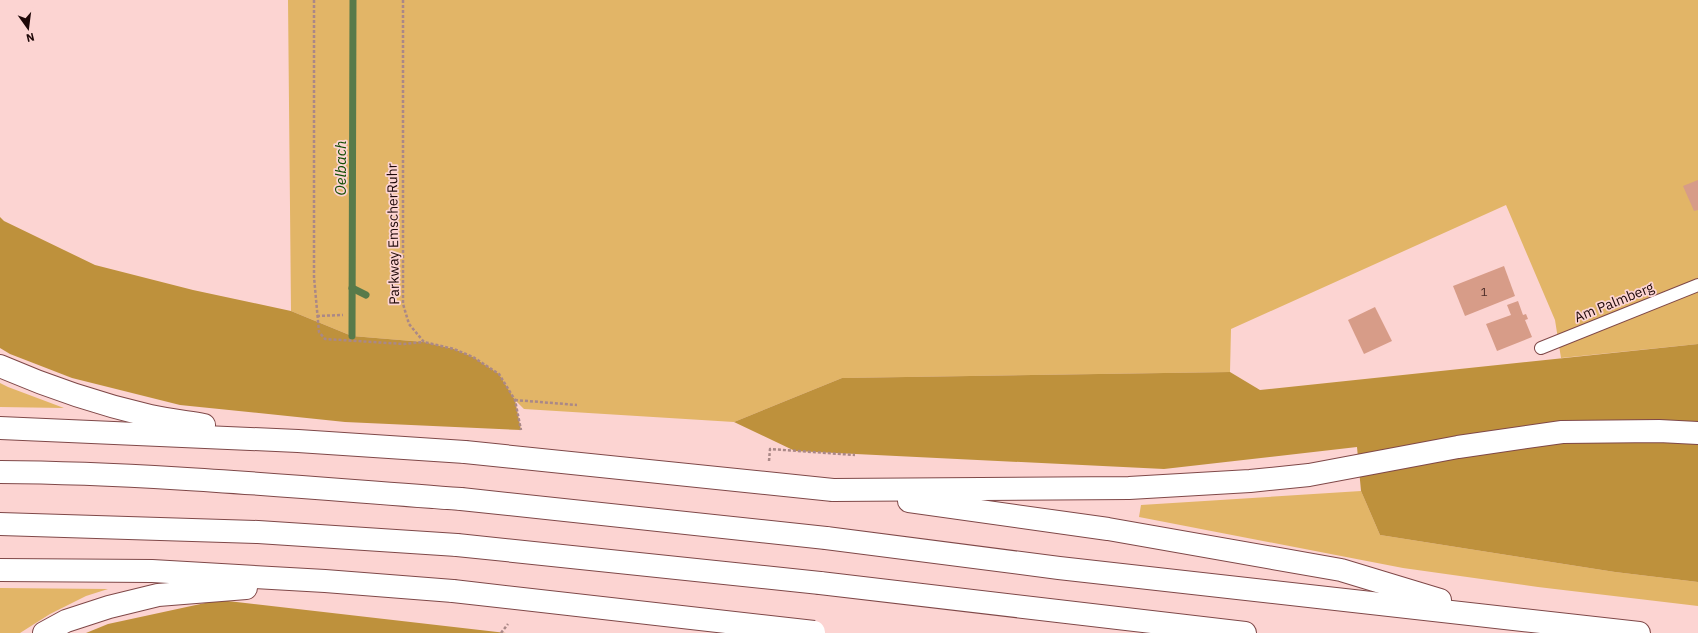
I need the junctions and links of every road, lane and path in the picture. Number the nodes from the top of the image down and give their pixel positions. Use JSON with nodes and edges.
{"nodes":[{"id":1,"x":314,"y":0,"type":"edge"},
{"id":2,"x":403,"y":0,"type":"edge"},
{"id":3,"x":1698,"y":285,"type":"edge"},
{"id":4,"x":343,"y":315,"type":"dead end"},
{"id":5,"x":317,"y":316,"type":"junction"},
{"id":6,"x":424,"y":342,"type":"junction"},
{"id":7,"x":1541,"y":348,"type":"dead end"},
{"id":8,"x":0,"y":366,"type":"edge"},
{"id":9,"x":515,"y":400,"type":"junction"},
{"id":10,"x":577,"y":405,"type":"dead end"},
{"id":11,"x":0,"y":428,"type":"edge"},
{"id":12,"x":521,"y":430,"type":"dead end"},
{"id":13,"x":1698,"y":433,"type":"edge"},
{"id":14,"x":298,"y":441,"type":"junction"},
{"id":15,"x":770,"y":449,"type":"dead end"},
{"id":16,"x":855,"y":455,"type":"dead end"},
{"id":17,"x":0,"y":472,"type":"edge"},
{"id":18,"x":832,"y":490,"type":"junction"},
{"id":19,"x":0,"y":524,"type":"edge"},
{"id":20,"x":0,"y":570,"type":"edge"},
{"id":21,"x":325,"y":581,"type":"junction"},
{"id":22,"x":1492,"y":616,"type":"junction"},
{"id":23,"x":508,"y":624,"type":"dead end"},
{"id":24,"x":44,"y":633,"type":"edge"},
{"id":25,"x":500,"y":633,"type":"edge"},
{"id":26,"x":816,"y":633,"type":"edge"},
{"id":27,"x":1245,"y":633,"type":"edge"},
{"id":28,"x":1639,"y":633,"type":"edge"}],
"edges":[{"from":1,"to":5,"type":"path"},
{"from":2,"to":6,"type":"path","name":"Parkway EmscherRuhr"},
{"from":3,"to":7,"type":"lane","name":"Am Palmberg"},
{"from":4,"to":5,"type":"path"},
{"from":5,"to":6,"type":"path"},
{"from":6,"to":9,"type":"path"},
{"from":8,"to":14,"type":"highway"},
{"from":9,"to":10,"type":"path"},
{"from":9,"to":12,"type":"path"},
{"from":11,"to":14,"type":"highway"},
{"from":13,"to":18,"type":"highway"},
{"from":14,"to":18,"type":"highway","bridge":true},
{"from":15,"to":16,"type":"path"},
{"from":17,"to":22,"type":"highway","bridge":true},
{"from":18,"to":22,"type":"highway"},
{"from":19,"to":27,"type":"highway","bridge":true},
{"from":20,"to":21,"type":"highway"},
{"from":21,"to":24,"type":"highway"},
{"from":21,"to":26,"type":"highway","bridge":true},
{"from":22,"to":28,"type":"highway"},
{"from":23,"to":25,"type":"path"}]}
